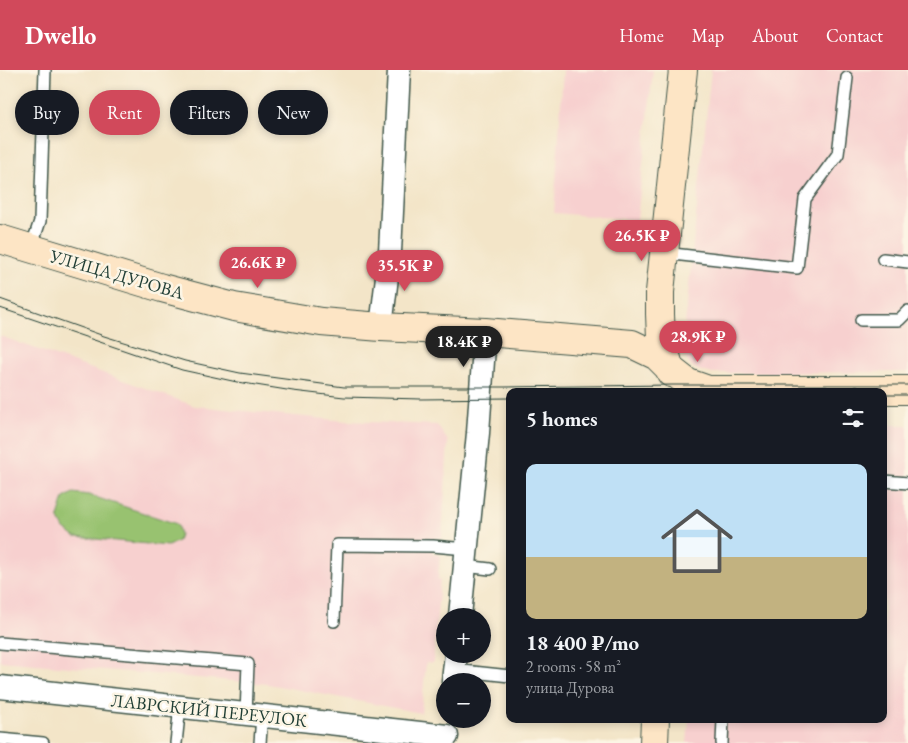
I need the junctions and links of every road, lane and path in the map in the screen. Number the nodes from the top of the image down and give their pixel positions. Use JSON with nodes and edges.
{"nodes":[{"id":1,"x":45,"y":70,"type":"edge"},
{"id":2,"x":398,"y":70,"type":"edge"},
{"id":3,"x":683,"y":70,"type":"edge"},
{"id":4,"x":847,"y":78,"type":"dead end"},
{"id":5,"x":0,"y":239,"type":"edge"},
{"id":6,"x":31,"y":248,"type":"junction"},
{"id":7,"x":664,"y":253,"type":"junction"},
{"id":8,"x":883,"y":259,"type":"dead end"},
{"id":9,"x":908,"y":262,"type":"edge"},
{"id":10,"x":908,"y":311,"type":"edge"},
{"id":11,"x":861,"y":320,"type":"dead end"},
{"id":12,"x":382,"y":327,"type":"junction"},
{"id":13,"x":485,"y":332,"type":"junction"},
{"id":14,"x":672,"y":380,"type":"edge"},
{"id":15,"x":700,"y":388,"type":"edge"},
{"id":16,"x":887,"y":390,"type":"edge"},
{"id":17,"x":908,"y":390,"type":"edge"},
{"id":18,"x":887,"y":482,"type":"edge"},
{"id":19,"x":908,"y":483,"type":"edge"},
{"id":20,"x":465,"y":557,"type":"junction"},
{"id":21,"x":490,"y":569,"type":"dead end"},
{"id":22,"x":461,"y":608,"type":"edge"},
{"id":23,"x":334,"y":621,"type":"dead end"},
{"id":24,"x":0,"y":643,"type":"edge"},
{"id":25,"x":454,"y":668,"type":"edge"},
{"id":26,"x":506,"y":675,"type":"edge"},
{"id":27,"x":0,"y":687,"type":"edge"},
{"id":28,"x":180,"y":706,"type":"junction"},
{"id":29,"x":254,"y":715,"type":"junction"},
{"id":30,"x":655,"y":723,"type":"edge"},
{"id":31,"x":723,"y":723,"type":"edge"},
{"id":32,"x":447,"y":733,"type":"edge"},
{"id":33,"x":0,"y":739,"type":"edge"},
{"id":34,"x":43,"y":743,"type":"edge"},
{"id":35,"x":176,"y":743,"type":"edge"},
{"id":36,"x":260,"y":743,"type":"edge"},
{"id":37,"x":654,"y":743,"type":"edge"},
{"id":38,"x":722,"y":743,"type":"edge"}],
"edges":[{"from":1,"to":6,"type":"lane"},
{"from":2,"to":12,"type":"street"},
{"from":3,"to":7,"type":"main road"},
{"from":4,"to":7,"type":"lane"},
{"from":5,"to":6,"type":"main road","name":"УЛИЦА ДУРОВА"},
{"from":6,"to":12,"type":"main road","name":"УЛИЦА ДУРОВА"},
{"from":7,"to":14,"type":"main road"},
{"from":8,"to":9,"type":"lane"},
{"from":10,"to":11,"type":"lane"},
{"from":12,"to":13,"type":"main road","name":"УЛИЦА ДУРОВА"},
{"from":13,"to":14,"type":"main road","name":"УЛИЦА ДУРОВА"},
{"from":13,"to":20,"type":"street"},
{"from":14,"to":15,"type":"main road","name":"УЛИЦА ДУРОВА"},
{"from":16,"to":17,"type":"main road","name":"УЛИЦА ДУРОВА"},
{"from":18,"to":19,"type":"lane"},
{"from":20,"to":21,"type":"lane"},
{"from":20,"to":22,"type":"street"},
{"from":20,"to":23,"type":"lane"},
{"from":24,"to":29,"type":"lane"},
{"from":25,"to":26,"type":"lane"},
{"from":27,"to":28,"type":"street","name":"ЛАВРСКИЙ ПЕРЕУЛОК"},
{"from":28,"to":29,"type":"street","name":"ЛАВРСКИЙ ПЕРЕУЛОК"},
{"from":28,"to":35,"type":"lane"},
{"from":29,"to":32,"type":"street","name":"ЛАВРСКИЙ ПЕРЕУЛОК"},
{"from":29,"to":36,"type":"lane"},
{"from":30,"to":37,"type":"main road"},
{"from":31,"to":38,"type":"lane"},
{"from":33,"to":34,"type":"lane"}]}
